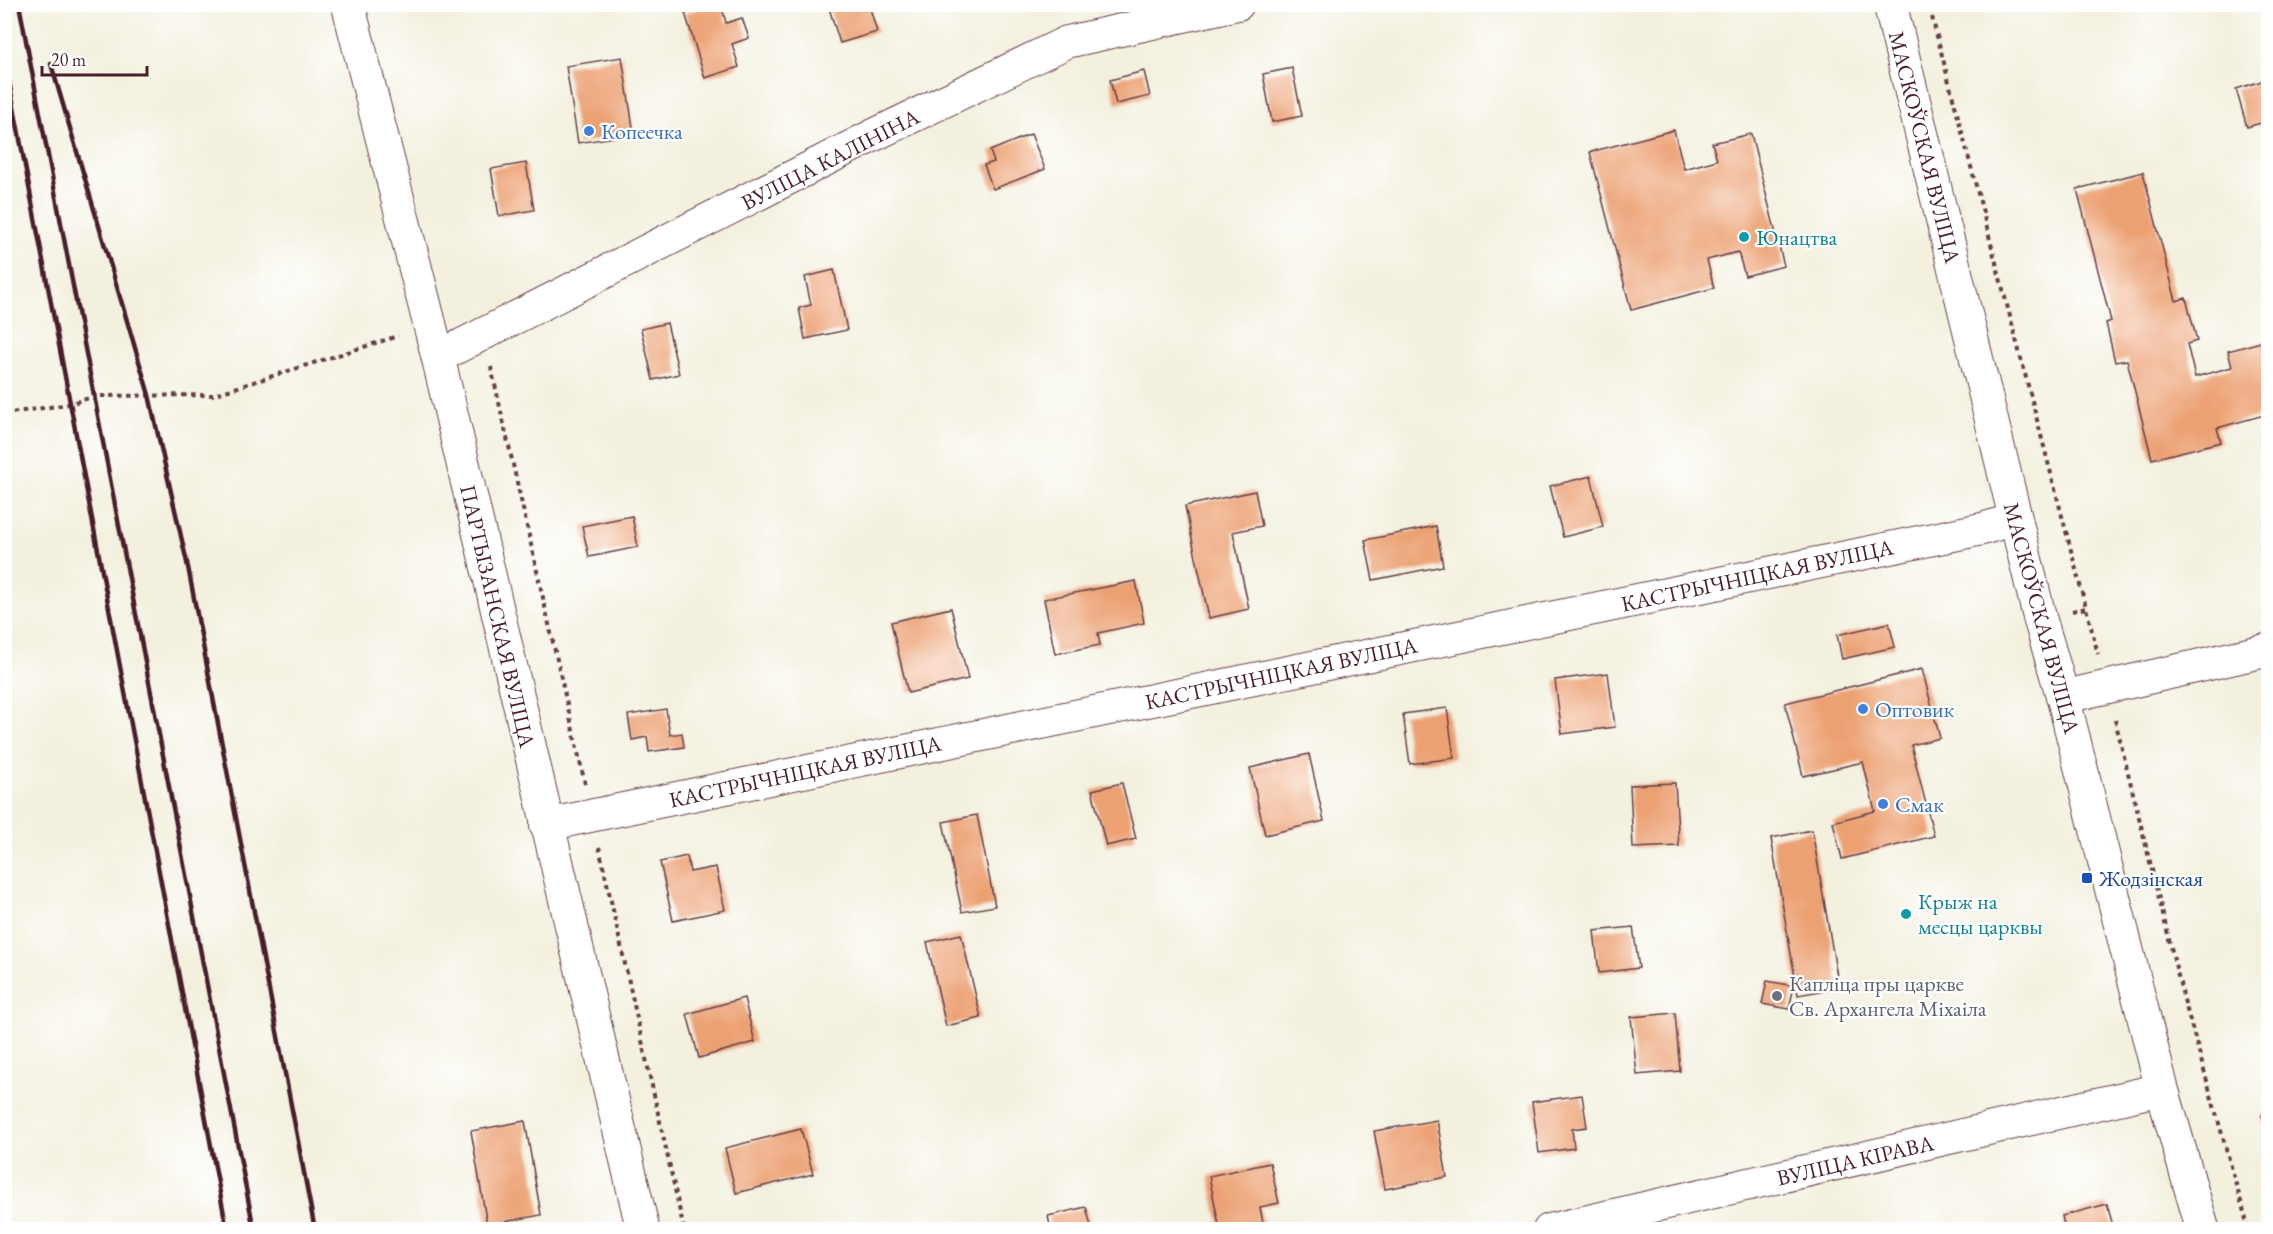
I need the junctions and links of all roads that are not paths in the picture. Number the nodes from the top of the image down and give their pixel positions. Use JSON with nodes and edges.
{"nodes":[{"id":1,"x":348,"y":4,"type":"edge"},
{"id":2,"x":1238,"y":4,"type":"edge"},
{"id":3,"x":1890,"y":4,"type":"edge"},
{"id":4,"x":438,"y":357,"type":"junction"},
{"id":5,"x":2015,"y":519,"type":"junction"},
{"id":6,"x":2268,"y":650,"type":"edge"},
{"id":7,"x":2063,"y":697,"type":"junction"},
{"id":8,"x":546,"y":825,"type":"junction"},
{"id":9,"x":2162,"y":1089,"type":"junction"},
{"id":10,"x":643,"y":1230,"type":"edge"},
{"id":11,"x":1549,"y":1230,"type":"edge"},
{"id":12,"x":2203,"y":1230,"type":"edge"}],
"edges":[{"from":1,"to":4,"type":"main road","name":"ПАРТЫЗАНСКАЯ ВУЛІЦА"},
{"from":2,"to":4,"type":"street","name":"ВУЛІЦА КАЛІНІНА"},
{"from":3,"to":5,"type":"main road","name":"МАСКОЎСКАЯ ВУЛІЦА"},
{"from":4,"to":8,"type":"main road","name":"ПАРТЫЗАНСКАЯ ВУЛІЦА"},
{"from":5,"to":7,"type":"main road","name":"МАСКОЎСКАЯ ВУЛІЦА"},
{"from":5,"to":8,"type":"street","name":"КАСТРЫЧНІЦКАЯ ВУЛІЦА"},
{"from":6,"to":7,"type":"main road"},
{"from":7,"to":9,"type":"main road","name":"МАСКОЎСКАЯ ВУЛІЦА"},
{"from":8,"to":10,"type":"main road","name":"ПАРТЫЗАНСКАЯ ВУЛІЦА"},
{"from":9,"to":11,"type":"street","name":"ВУЛІЦА КІРАВА"},
{"from":9,"to":12,"type":"main road","name":"МАСКОЎСКАЯ ВУЛІЦА"}]}
